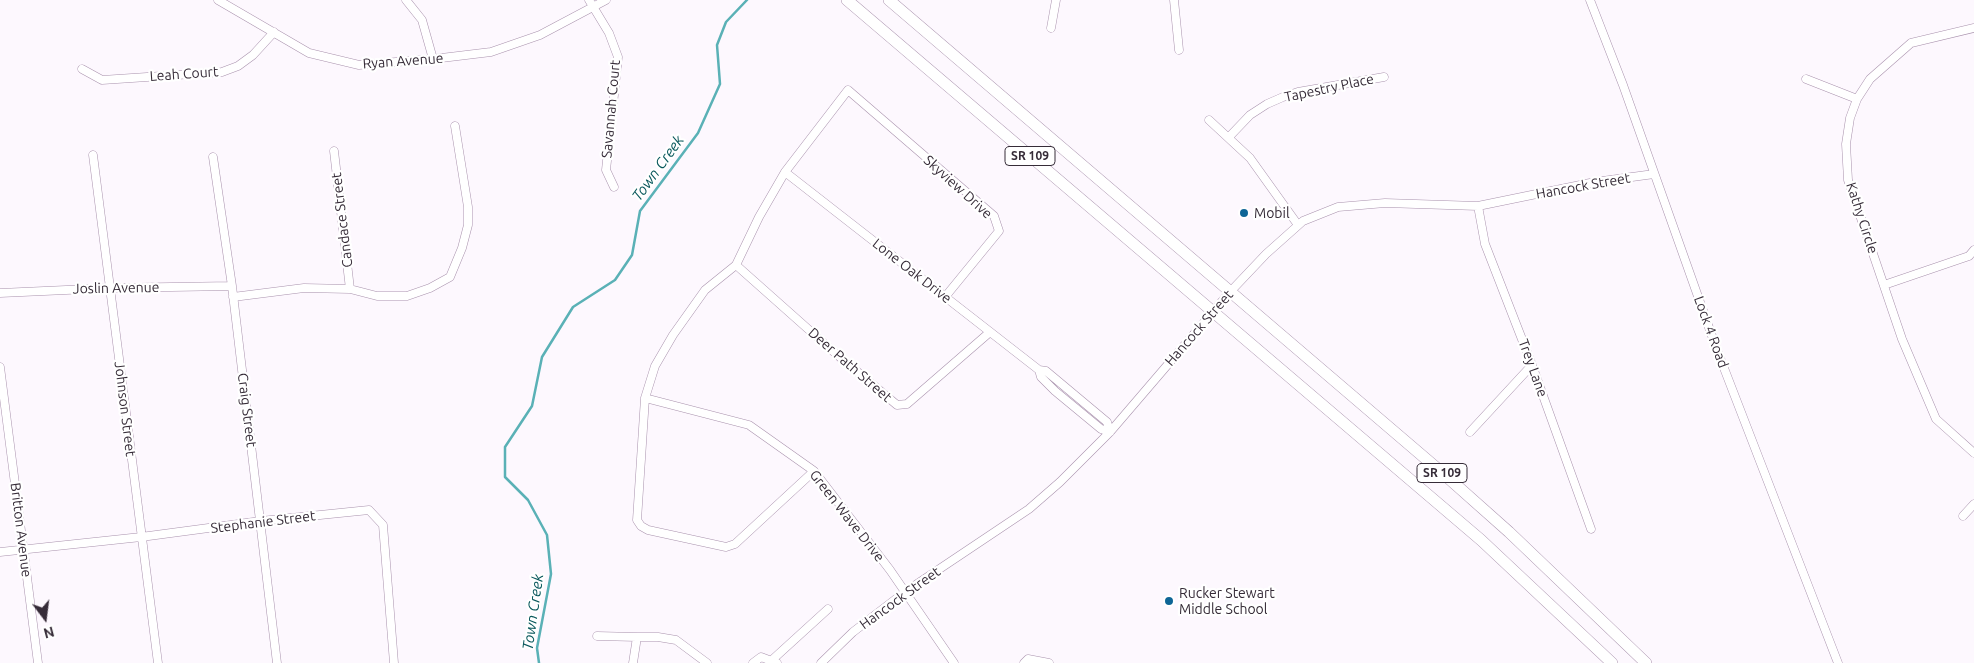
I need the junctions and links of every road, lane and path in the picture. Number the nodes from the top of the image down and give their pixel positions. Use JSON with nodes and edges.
{"nodes":[{"id":1,"x":218,"y":0,"type":"edge"},
{"id":2,"x":406,"y":0,"type":"edge"},
{"id":3,"x":606,"y":0,"type":"edge"},
{"id":4,"x":847,"y":0,"type":"edge"},
{"id":5,"x":888,"y":0,"type":"edge"},
{"id":6,"x":1056,"y":0,"type":"edge"},
{"id":7,"x":1174,"y":0,"type":"edge"},
{"id":8,"x":1590,"y":0,"type":"edge"},
{"id":9,"x":593,"y":2,"type":"edge"},
{"id":10,"x":1051,"y":28,"type":"dead end"},
{"id":11,"x":1974,"y":28,"type":"edge"},
{"id":12,"x":274,"y":32,"type":"junction"},
{"id":13,"x":1179,"y":50,"type":"dead end"},
{"id":14,"x":433,"y":59,"type":"junction"},
{"id":15,"x":82,"y":69,"type":"dead end"},
{"id":16,"x":1384,"y":77,"type":"dead end"},
{"id":17,"x":1806,"y":79,"type":"dead end"},
{"id":18,"x":1857,"y":99,"type":"junction"},
{"id":19,"x":1208,"y":120,"type":"dead end"},
{"id":20,"x":455,"y":126,"type":"dead end"},
{"id":21,"x":1229,"y":137,"type":"junction"},
{"id":22,"x":334,"y":151,"type":"dead end"},
{"id":23,"x":93,"y":155,"type":"dead end"},
{"id":24,"x":213,"y":158,"type":"dead end"},
{"id":25,"x":784,"y":172,"type":"junction"},
{"id":26,"x":1654,"y":174,"type":"junction"},
{"id":27,"x":614,"y":187,"type":"dead end"},
{"id":28,"x":1478,"y":206,"type":"junction"},
{"id":29,"x":1298,"y":225,"type":"junction"},
{"id":30,"x":1974,"y":250,"type":"edge"},
{"id":31,"x":736,"y":265,"type":"junction"},
{"id":32,"x":1884,"y":285,"type":"junction"},
{"id":33,"x":232,"y":286,"type":"junction"},
{"id":34,"x":110,"y":288,"type":"junction"},
{"id":35,"x":350,"y":289,"type":"junction"},
{"id":36,"x":1230,"y":292,"type":"junction"},
{"id":37,"x":0,"y":293,"type":"edge"},
{"id":38,"x":233,"y":297,"type":"junction"},
{"id":39,"x":945,"y":297,"type":"junction"},
{"id":40,"x":1214,"y":312,"type":"junction"},
{"id":41,"x":990,"y":332,"type":"junction"},
{"id":42,"x":1532,"y":364,"type":"junction"},
{"id":43,"x":0,"y":367,"type":"edge"},
{"id":44,"x":646,"y":398,"type":"junction"},
{"id":45,"x":1110,"y":432,"type":"junction"},
{"id":46,"x":1470,"y":432,"type":"dead end"},
{"id":47,"x":1974,"y":453,"type":"edge"},
{"id":48,"x":814,"y":471,"type":"junction"},
{"id":49,"x":1974,"y":504,"type":"edge"},
{"id":50,"x":1963,"y":516,"type":"dead end"},
{"id":51,"x":260,"y":521,"type":"junction"},
{"id":52,"x":1591,"y":529,"type":"dead end"},
{"id":53,"x":141,"y":537,"type":"junction"},
{"id":54,"x":24,"y":550,"type":"junction"},
{"id":55,"x":0,"y":552,"type":"edge"},
{"id":56,"x":905,"y":592,"type":"junction"},
{"id":57,"x":828,"y":608,"type":"dead end"},
{"id":58,"x":597,"y":636,"type":"dead end"},
{"id":59,"x":637,"y":637,"type":"junction"},
{"id":60,"x":775,"y":661,"type":"edge"},
{"id":61,"x":38,"y":663,"type":"edge"},
{"id":62,"x":158,"y":663,"type":"edge"},
{"id":63,"x":277,"y":663,"type":"edge"},
{"id":64,"x":394,"y":663,"type":"edge"},
{"id":65,"x":633,"y":663,"type":"edge"},
{"id":66,"x":707,"y":663,"type":"edge"},
{"id":67,"x":754,"y":663,"type":"edge"},
{"id":68,"x":821,"y":663,"type":"edge"},
{"id":69,"x":954,"y":663,"type":"edge"},
{"id":70,"x":1024,"y":663,"type":"edge"},
{"id":71,"x":1049,"y":663,"type":"edge"},
{"id":72,"x":1612,"y":663,"type":"edge"},
{"id":73,"x":1646,"y":663,"type":"edge"},
{"id":74,"x":1838,"y":663,"type":"edge"}],
"edges":[{"from":1,"to":12,"type":"street","name":"Ryan Avenue"},
{"from":2,"to":14,"type":"street"},
{"from":3,"to":9,"type":"street","name":"Ryan Avenue"},
{"from":4,"to":40,"type":"highway","number":"SR 109"},
{"from":5,"to":36,"type":"highway","number":"SR 109"},
{"from":6,"to":10,"type":"street"},
{"from":7,"to":13,"type":"street"},
{"from":8,"to":26,"type":"street","name":"Lock 4 Road"},
{"from":9,"to":14,"type":"street","name":"Ryan Avenue"},
{"from":9,"to":27,"type":"street","name":"Savannah Court"},
{"from":11,"to":18,"type":"street","name":"Kathy Circle"},
{"from":12,"to":14,"type":"street","name":"Ryan Avenue"},
{"from":12,"to":15,"type":"street","name":"Leah Court"},
{"from":16,"to":21,"type":"street","name":"Tapestry Place"},
{"from":17,"to":18,"type":"street"},
{"from":18,"to":32,"type":"street","name":"Kathy Circle"},
{"from":19,"to":21,"type":"street"},
{"from":20,"to":35,"type":"street"},
{"from":21,"to":29,"type":"street"},
{"from":22,"to":35,"type":"street","name":"Candace Street"},
{"from":23,"to":34,"type":"street","name":"Johnson Street"},
{"from":24,"to":33,"type":"street","name":"Craig Street"},
{"from":25,"to":31,"type":"street"},
{"from":25,"to":39,"type":"street","name":"Lone Oak Drive"},
{"from":25,"to":39,"type":"street","name":"Skyview Drive"},
{"from":26,"to":28,"type":"street","name":"Hancock Street"},
{"from":26,"to":74,"type":"street","name":"Lock 4 Road"},
{"from":28,"to":29,"type":"street","name":"Hancock Street"},
{"from":28,"to":42,"type":"street","name":"Trey Lane"},
{"from":29,"to":36,"type":"street","name":"Hancock Street"},
{"from":30,"to":32,"type":"street"},
{"from":31,"to":41,"type":"street","name":"Deer Path Street"},
{"from":31,"to":44,"type":"street"},
{"from":32,"to":47,"type":"street","name":"Kathy Circle"},
{"from":33,"to":34,"type":"street","name":"Joslin Avenue"},
{"from":33,"to":38,"type":"street","name":"Craig Street"},
{"from":34,"to":37,"type":"street","name":"Joslin Avenue"},
{"from":34,"to":53,"type":"street","name":"Johnson Street"},
{"from":35,"to":38,"type":"street"},
{"from":36,"to":40,"type":"street","name":"Hancock Street"},
{"from":36,"to":73,"type":"highway","number":"SR 109"},
{"from":38,"to":51,"type":"street","name":"Craig Street"},
{"from":39,"to":41,"type":"street","name":"Lone Oak Drive"},
{"from":40,"to":45,"type":"street","name":"Hancock Street"},
{"from":40,"to":72,"type":"highway","number":"SR 109"},
{"from":41,"to":45,"type":"street","name":"Lone Oak Drive"},
{"from":42,"to":46,"type":"street"},
{"from":42,"to":52,"type":"street","name":"Trey Lane"},
{"from":43,"to":54,"type":"street","name":"Britton Avenue"},
{"from":44,"to":48,"type":"street","name":"Green Wave Drive"},
{"from":44,"to":48,"type":"street"},
{"from":45,"to":56,"type":"street","name":"Hancock Street"},
{"from":48,"to":56,"type":"street","name":"Green Wave Drive"},
{"from":49,"to":50,"type":"street"},
{"from":51,"to":53,"type":"street","name":"Stephanie Street"},
{"from":51,"to":63,"type":"street","name":"Craig Street"},
{"from":51,"to":64,"type":"street","name":"Stephanie Street"},
{"from":53,"to":54,"type":"street","name":"Stephanie Street"},
{"from":53,"to":62,"type":"street","name":"Johnson Street"},
{"from":54,"to":55,"type":"street","name":"Stephanie Street"},
{"from":54,"to":61,"type":"street","name":"Britton Avenue"},
{"from":56,"to":68,"type":"street","name":"Hancock Street"},
{"from":56,"to":69,"type":"street","name":"Green Wave Drive"},
{"from":57,"to":60,"type":"street"},
{"from":58,"to":59,"type":"street"},
{"from":59,"to":65,"type":"street"},
{"from":59,"to":66,"type":"street"},
{"from":60,"to":67,"type":"street"},
{"from":70,"to":71,"type":"street"}]}
